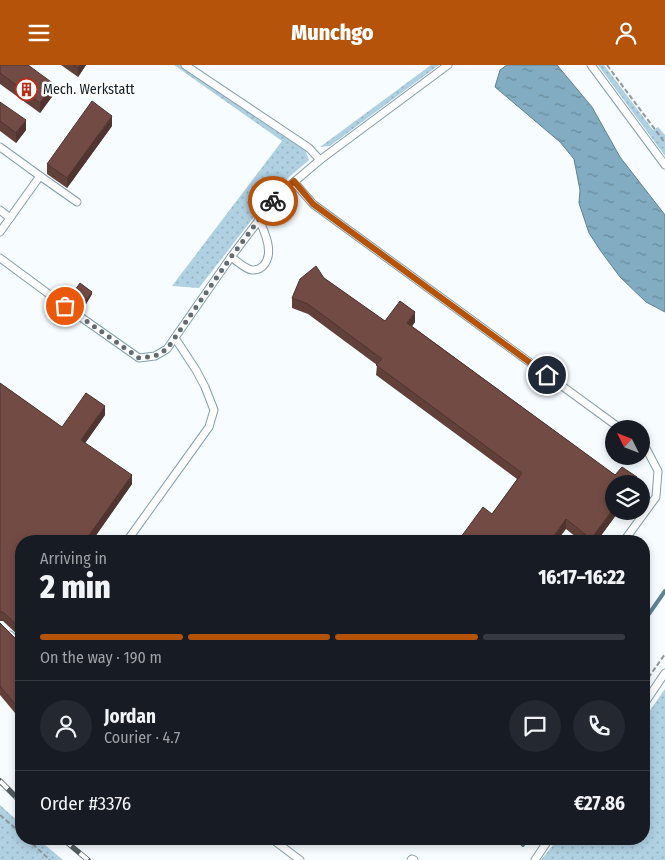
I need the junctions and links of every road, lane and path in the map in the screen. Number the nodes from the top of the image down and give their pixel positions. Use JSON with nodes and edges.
{"nodes":[{"id":1,"x":185,"y":65,"type":"edge"},
{"id":2,"x":448,"y":65,"type":"edge"},
{"id":3,"x":591,"y":65,"type":"edge"},
{"id":4,"x":607,"y":65,"type":"edge"},
{"id":5,"x":665,"y":143,"type":"edge"},
{"id":6,"x":0,"y":147,"type":"edge"},
{"id":7,"x":320,"y":160,"type":"junction"},
{"id":8,"x":665,"y":165,"type":"edge"},
{"id":9,"x":40,"y":176,"type":"junction"},
{"id":10,"x":294,"y":181,"type":"junction"},
{"id":11,"x":77,"y":202,"type":"dead end"},
{"id":12,"x":0,"y":210,"type":"edge"},
{"id":13,"x":10,"y":218,"type":"junction"},
{"id":14,"x":259,"y":220,"type":"junction"},
{"id":15,"x":0,"y":232,"type":"edge"},
{"id":16,"x":231,"y":257,"type":"junction"},
{"id":17,"x":0,"y":258,"type":"edge"},
{"id":18,"x":175,"y":338,"type":"junction"},
{"id":19,"x":609,"y":420,"type":"edge"},
{"id":20,"x":650,"y":457,"type":"edge"},
{"id":21,"x":132,"y":535,"type":"edge"},
{"id":22,"x":628,"y":535,"type":"edge"},
{"id":23,"x":8,"y":633,"type":"edge"},
{"id":24,"x":15,"y":639,"type":"edge"},
{"id":25,"x":665,"y":654,"type":"edge"},
{"id":26,"x":665,"y":673,"type":"edge"},
{"id":27,"x":650,"y":675,"type":"edge"},
{"id":28,"x":650,"y":695,"type":"edge"},
{"id":29,"x":0,"y":815,"type":"edge"},
{"id":30,"x":15,"y":828,"type":"edge"},
{"id":31,"x":34,"y":845,"type":"edge"},
{"id":32,"x":280,"y":845,"type":"edge"},
{"id":33,"x":546,"y":845,"type":"edge"},
{"id":34,"x":50,"y":860,"type":"edge"},
{"id":35,"x":300,"y":860,"type":"edge"},
{"id":36,"x":535,"y":860,"type":"edge"}],
"edges":[{"from":1,"to":7,"type":"lane"},
{"from":2,"to":7,"type":"lane"},
{"from":3,"to":8,"type":"lane"},
{"from":4,"to":5,"type":"path"},
{"from":6,"to":9,"type":"lane"},
{"from":7,"to":10,"type":"lane"},
{"from":9,"to":11,"type":"lane"},
{"from":9,"to":13,"type":"lane"},
{"from":10,"to":14,"type":"lane"},
{"from":10,"to":19,"type":"lane"},
{"from":12,"to":13,"type":"lane"},
{"from":13,"to":15,"type":"lane"},
{"from":14,"to":16,"type":"lane"},
{"from":14,"to":16,"type":"lane"},
{"from":16,"to":18,"type":"lane"},
{"from":17,"to":18,"type":"lane"},
{"from":18,"to":21,"type":"lane"},
{"from":20,"to":22,"type":"lane"},
{"from":23,"to":24,"type":"lane"},
{"from":25,"to":27,"type":"path"},
{"from":26,"to":28,"type":"lane"},
{"from":29,"to":30,"type":"path"},
{"from":31,"to":34,"type":"path"},
{"from":32,"to":35,"type":"lane"},
{"from":33,"to":36,"type":"lane"}]}
